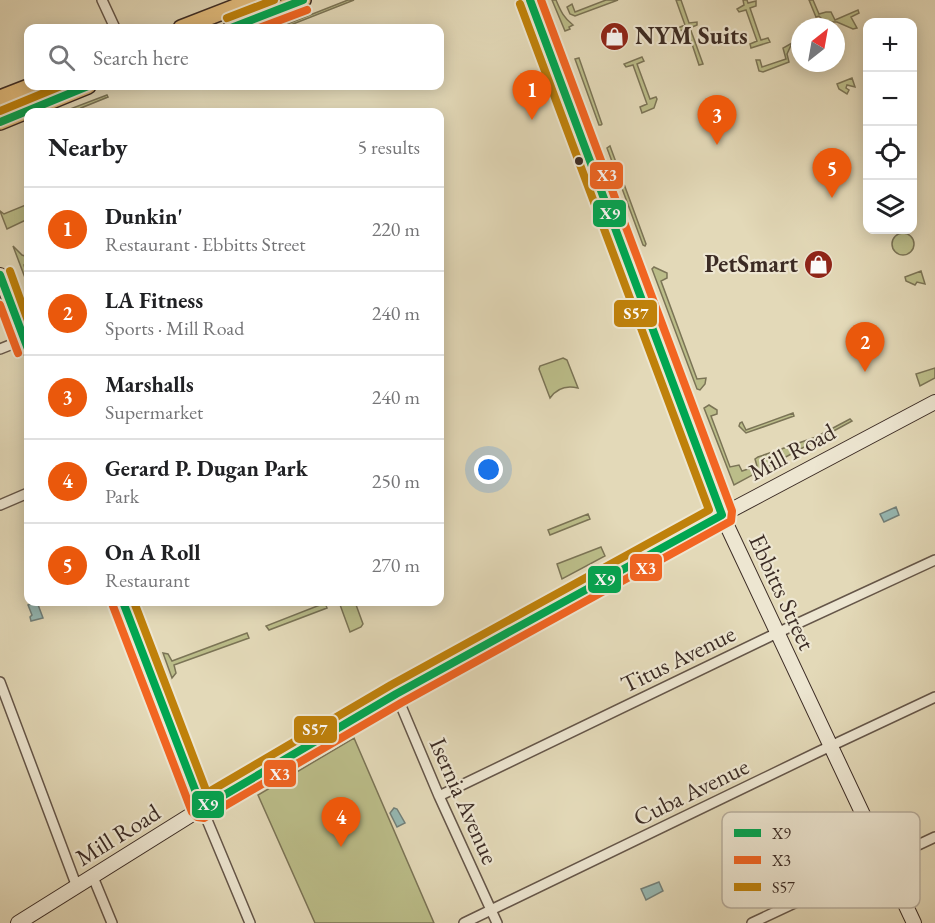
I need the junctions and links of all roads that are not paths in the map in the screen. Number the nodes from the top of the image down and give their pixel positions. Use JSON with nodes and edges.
{"nodes":[{"id":1,"x":102,"y":0,"type":"edge"},
{"id":2,"x":303,"y":0,"type":"edge"},
{"id":3,"x":530,"y":0,"type":"edge"},
{"id":4,"x":247,"y":1,"type":"edge"},
{"id":5,"x":113,"y":24,"type":"edge"},
{"id":6,"x":191,"y":24,"type":"edge"},
{"id":7,"x":241,"y":24,"type":"edge"},
{"id":8,"x":24,"y":89,"type":"edge"},
{"id":9,"x":78,"y":90,"type":"edge"},
{"id":10,"x":0,"y":98,"type":"edge"},
{"id":11,"x":34,"y":108,"type":"edge"},
{"id":12,"x":24,"y":112,"type":"edge"},
{"id":13,"x":0,"y":122,"type":"edge"},
{"id":14,"x":0,"y":275,"type":"edge"},
{"id":15,"x":24,"y":336,"type":"edge"},
{"id":16,"x":24,"y":345,"type":"edge"},
{"id":17,"x":0,"y":350,"type":"edge"},
{"id":18,"x":935,"y":402,"type":"edge"},
{"id":19,"x":24,"y":495,"type":"edge"},
{"id":20,"x":0,"y":505,"type":"edge"},
{"id":21,"x":722,"y":515,"type":"junction"},
{"id":22,"x":935,"y":560,"type":"edge"},
{"id":23,"x":125,"y":606,"type":"edge"},
{"id":24,"x":777,"y":633,"type":"junction"},
{"id":25,"x":0,"y":682,"type":"edge"},
{"id":26,"x":396,"y":694,"type":"junction"},
{"id":27,"x":935,"y":697,"type":"edge"},
{"id":28,"x":830,"y":746,"type":"junction"},
{"id":29,"x":440,"y":796,"type":"junction"},
{"id":30,"x":202,"y":808,"type":"junction"},
{"id":31,"x":861,"y":812,"type":"edge"},
{"id":32,"x":935,"y":837,"type":"edge"},
{"id":33,"x":920,"y":844,"type":"edge"},
{"id":34,"x":93,"y":877,"type":"junction"},
{"id":35,"x":77,"y":886,"type":"junction"},
{"id":36,"x":783,"y":908,"type":"edge"},
{"id":37,"x":907,"y":908,"type":"edge"},
{"id":38,"x":492,"y":910,"type":"junction"},
{"id":39,"x":18,"y":923,"type":"edge"},
{"id":40,"x":112,"y":923,"type":"edge"},
{"id":41,"x":250,"y":923,"type":"edge"},
{"id":42,"x":464,"y":923,"type":"edge"},
{"id":43,"x":497,"y":923,"type":"edge"},
{"id":44,"x":752,"y":923,"type":"edge"},
{"id":45,"x":914,"y":923,"type":"edge"}],
"edges":[{"from":1,"to":5,"type":"street"},
{"from":2,"to":7,"type":"main road"},
{"from":3,"to":21,"type":"street","name":"Ebbitts Street"},
{"from":4,"to":6,"type":"main road"},
{"from":8,"to":10,"type":"main road"},
{"from":9,"to":11,"type":"main road"},
{"from":12,"to":13,"type":"main road"},
{"from":14,"to":15,"type":"street"},
{"from":16,"to":17,"type":"street"},
{"from":18,"to":21,"type":"street","name":"Mill Road"},
{"from":19,"to":20,"type":"street"},
{"from":21,"to":24,"type":"street","name":"Ebbitts Street"},
{"from":21,"to":26,"type":"street","name":"Mill Road"},
{"from":22,"to":24,"type":"street","name":"Titus Avenue"},
{"from":23,"to":30,"type":"street"},
{"from":24,"to":28,"type":"street","name":"Ebbitts Street"},
{"from":24,"to":29,"type":"street","name":"Titus Avenue"},
{"from":25,"to":35,"type":"street"},
{"from":26,"to":29,"type":"street","name":"Isernia Avenue"},
{"from":26,"to":30,"type":"street","name":"Mill Road"},
{"from":27,"to":28,"type":"street","name":"Cuba Avenue"},
{"from":28,"to":31,"type":"street","name":"Ebbitts Street"},
{"from":28,"to":38,"type":"street","name":"Cuba Avenue"},
{"from":29,"to":38,"type":"street","name":"Isernia Avenue"},
{"from":30,"to":34,"type":"street","name":"Mill Road"},
{"from":30,"to":41,"type":"street"},
{"from":32,"to":33,"type":"street"},
{"from":34,"to":35,"type":"street","name":"Mill Road"},
{"from":34,"to":40,"type":"street"},
{"from":35,"to":39,"type":"street","name":"Mill Road"},
{"from":36,"to":44,"type":"street"},
{"from":37,"to":45,"type":"street","name":"Ebbitts Street"},
{"from":38,"to":42,"type":"street","name":"Cuba Avenue"},
{"from":38,"to":43,"type":"street","name":"Isernia Avenue"}]}
